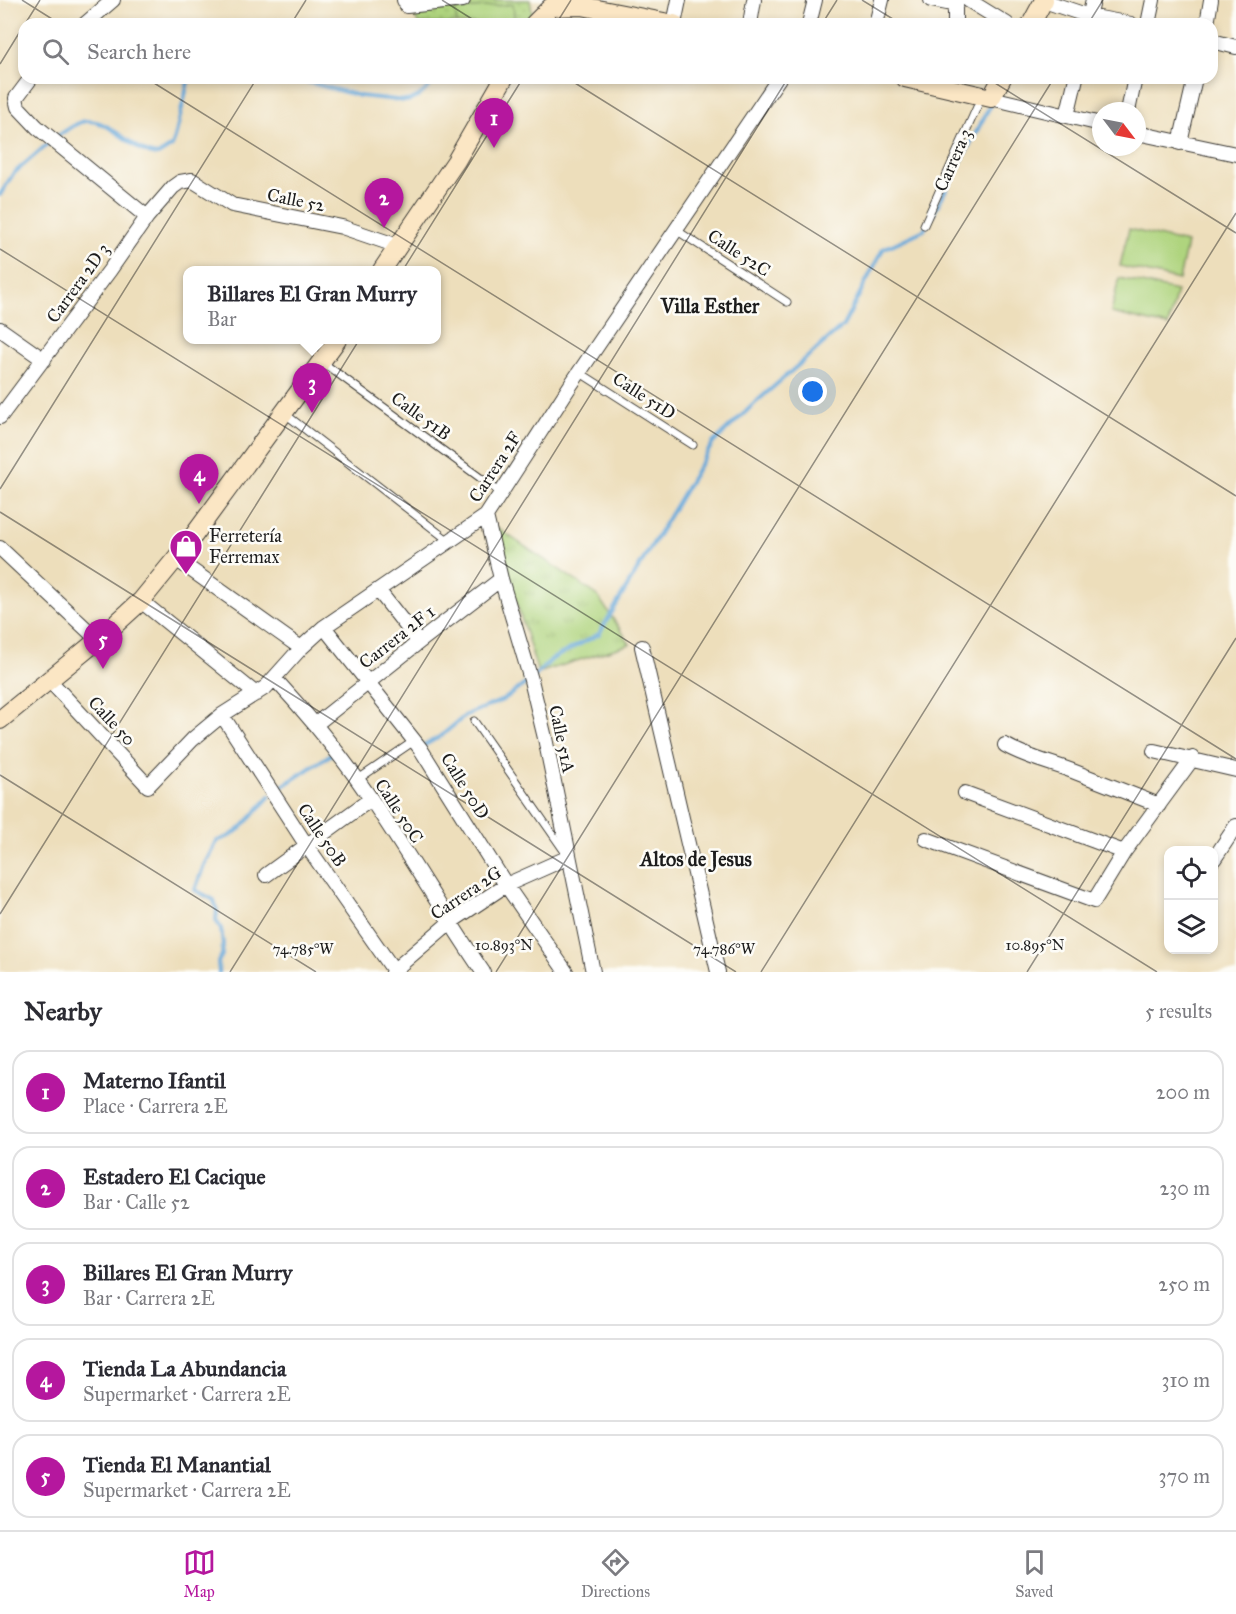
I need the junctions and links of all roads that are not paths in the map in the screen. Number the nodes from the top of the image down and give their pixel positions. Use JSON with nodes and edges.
{"nodes":[{"id":1,"x":113,"y":0,"type":"edge"},
{"id":2,"x":463,"y":0,"type":"edge"},
{"id":3,"x":679,"y":0,"type":"edge"},
{"id":4,"x":754,"y":0,"type":"edge"},
{"id":5,"x":815,"y":0,"type":"edge"},
{"id":6,"x":882,"y":0,"type":"edge"},
{"id":7,"x":931,"y":0,"type":"edge"},
{"id":8,"x":1044,"y":0,"type":"edge"},
{"id":9,"x":1093,"y":0,"type":"edge"},
{"id":10,"x":1153,"y":0,"type":"edge"},
{"id":11,"x":1211,"y":0,"type":"edge"},
{"id":12,"x":960,"y":2,"type":"edge"},
{"id":13,"x":406,"y":3,"type":"edge"},
{"id":14,"x":549,"y":4,"type":"edge"},
{"id":15,"x":613,"y":6,"type":"edge"},
{"id":16,"x":92,"y":18,"type":"edge"},
{"id":17,"x":538,"y":18,"type":"edge"},
{"id":18,"x":654,"y":18,"type":"edge"},
{"id":19,"x":675,"y":18,"type":"edge"},
{"id":20,"x":751,"y":18,"type":"edge"},
{"id":21,"x":810,"y":18,"type":"edge"},
{"id":22,"x":878,"y":18,"type":"edge"},
{"id":23,"x":957,"y":18,"type":"edge"},
{"id":24,"x":994,"y":18,"type":"edge"},
{"id":25,"x":1034,"y":18,"type":"edge"},
{"id":26,"x":1084,"y":18,"type":"edge"},
{"id":27,"x":1088,"y":18,"type":"edge"},
{"id":28,"x":1149,"y":18,"type":"edge"},
{"id":29,"x":1208,"y":18,"type":"edge"},
{"id":30,"x":1218,"y":42,"type":"edge"},
{"id":31,"x":1236,"y":47,"type":"edge"},
{"id":32,"x":26,"y":84,"type":"edge"},
{"id":33,"x":500,"y":84,"type":"edge"},
{"id":34,"x":774,"y":84,"type":"edge"},
{"id":35,"x":953,"y":84,"type":"edge"},
{"id":36,"x":997,"y":84,"type":"edge"},
{"id":37,"x":1075,"y":84,"type":"edge"},
{"id":38,"x":1135,"y":84,"type":"edge"},
{"id":39,"x":1194,"y":84,"type":"edge"},
{"id":40,"x":986,"y":97,"type":"junction"},
{"id":41,"x":1130,"y":102,"type":"edge"},
{"id":42,"x":1067,"y":116,"type":"junction"},
{"id":43,"x":1092,"y":122,"type":"edge"},
{"id":44,"x":1146,"y":135,"type":"edge"},
{"id":45,"x":1180,"y":143,"type":"junction"},
{"id":46,"x":1235,"y":151,"type":"edge"},
{"id":47,"x":192,"y":180,"type":"joint"},
{"id":48,"x":147,"y":217,"type":"junction"},
{"id":49,"x":924,"y":225,"type":"dead end"},
{"id":50,"x":675,"y":229,"type":"junction"},
{"id":51,"x":398,"y":246,"type":"junction"},
{"id":52,"x":385,"y":266,"type":"edge"},
{"id":53,"x":787,"y":302,"type":"dead end"},
{"id":54,"x":0,"y":329,"type":"edge"},
{"id":55,"x":334,"y":344,"type":"edge"},
{"id":56,"x":44,"y":360,"type":"junction"},
{"id":57,"x":322,"y":362,"type":"junction"},
{"id":58,"x":579,"y":372,"type":"junction"},
{"id":59,"x":284,"y":412,"type":"junction"},
{"id":60,"x":0,"y":417,"type":"edge"},
{"id":61,"x":693,"y":445,"type":"dead end"},
{"id":62,"x":501,"y":494,"type":"junction"},
{"id":63,"x":486,"y":516,"type":"junction"},
{"id":64,"x":449,"y":541,"type":"junction"},
{"id":65,"x":0,"y":548,"type":"edge"},
{"id":66,"x":176,"y":559,"type":"junction"},
{"id":67,"x":501,"y":579,"type":"junction"},
{"id":68,"x":378,"y":590,"type":"junction"},
{"id":69,"x":141,"y":601,"type":"junction"},
{"id":70,"x":324,"y":627,"type":"junction"},
{"id":71,"x":98,"y":640,"type":"junction"},
{"id":72,"x":419,"y":642,"type":"junction"},
{"id":73,"x":642,"y":647,"type":"dead end"},
{"id":74,"x":301,"y":648,"type":"junction"},
{"id":75,"x":274,"y":678,"type":"junction"},
{"id":76,"x":50,"y":681,"type":"junction"},
{"id":77,"x":367,"y":683,"type":"junction"},
{"id":78,"x":256,"y":694,"type":"junction"},
{"id":79,"x":222,"y":715,"type":"junction"},
{"id":80,"x":0,"y":720,"type":"edge"},
{"id":81,"x":474,"y":721,"type":"dead end"},
{"id":82,"x":316,"y":724,"type":"junction"},
{"id":83,"x":414,"y":741,"type":"junction"},
{"id":84,"x":1005,"y":745,"type":"dead end"},
{"id":85,"x":1154,"y":751,"type":"dead end"},
{"id":86,"x":1193,"y":758,"type":"junction"},
{"id":87,"x":1236,"y":770,"type":"edge"},
{"id":88,"x":357,"y":780,"type":"junction"},
{"id":89,"x":147,"y":786,"type":"joint"},
{"id":90,"x":965,"y":793,"type":"dead end"},
{"id":91,"x":371,"y":799,"type":"junction"},
{"id":92,"x":1159,"y":805,"type":"junction"},
{"id":93,"x":1236,"y":826,"type":"edge"},
{"id":94,"x":926,"y":839,"type":"dead end"},
{"id":95,"x":307,"y":846,"type":"junction"},
{"id":96,"x":1124,"y":852,"type":"junction"},
{"id":97,"x":1218,"y":853,"type":"edge"},
{"id":98,"x":569,"y":857,"type":"junction"},
{"id":99,"x":266,"y":875,"type":"dead end"},
{"id":100,"x":506,"y":885,"type":"junction"},
{"id":101,"x":449,"y":923,"type":"junction"},
{"id":102,"x":394,"y":972,"type":"edge"},
{"id":103,"x":483,"y":972,"type":"edge"},
{"id":104,"x":566,"y":972,"type":"edge"},
{"id":105,"x":593,"y":972,"type":"edge"},
{"id":106,"x":718,"y":972,"type":"edge"}],
"edges":[{"from":1,"to":16,"type":"street"},
{"from":2,"to":13,"type":"street"},
{"from":3,"to":19,"type":"street"},
{"from":4,"to":20,"type":"street"},
{"from":5,"to":21,"type":"street"},
{"from":6,"to":22,"type":"street"},
{"from":7,"to":12,"type":"street"},
{"from":8,"to":25,"type":"street"},
{"from":8,"to":26,"type":"street"},
{"from":9,"to":27,"type":"street"},
{"from":10,"to":28,"type":"street"},
{"from":11,"to":29,"type":"street"},
{"from":12,"to":23,"type":"street"},
{"from":12,"to":24,"type":"street"},
{"from":14,"to":15,"type":"street"},
{"from":14,"to":17,"type":"street"},
{"from":15,"to":18,"type":"street"},
{"from":30,"to":31,"type":"street"},
{"from":32,"to":48,"type":"street"},
{"from":33,"to":51,"type":"street"},
{"from":34,"to":50,"type":"street","name":"Carrera 2F"},
{"from":35,"to":40,"type":"street"},
{"from":36,"to":40,"type":"street","name":"Carrera 3"},
{"from":37,"to":42,"type":"street"},
{"from":38,"to":41,"type":"street"},
{"from":39,"to":45,"type":"street"},
{"from":40,"to":42,"type":"street"},
{"from":40,"to":49,"type":"lane","name":"Carrera 3"},
{"from":42,"to":43,"type":"street"},
{"from":44,"to":45,"type":"street"},
{"from":45,"to":46,"type":"street"},
{"from":47,"to":48,"type":"street","name":"Carrera 2D 3"},
{"from":47,"to":51,"type":"street","name":"Calle 52"},
{"from":48,"to":56,"type":"street","name":"Carrera 2D 3"},
{"from":50,"to":53,"type":"lane","name":"Calle 52C"},
{"from":50,"to":58,"type":"street","name":"Carrera 2F"},
{"from":51,"to":52,"type":"street"},
{"from":54,"to":56,"type":"street"},
{"from":55,"to":57,"type":"street"},
{"from":56,"to":60,"type":"street","name":"Carrera 2D 3"},
{"from":57,"to":59,"type":"street"},
{"from":57,"to":62,"type":"lane","name":"Calle 51B"},
{"from":58,"to":61,"type":"lane","name":"Calle 51D"},
{"from":58,"to":62,"type":"street","name":"Carrera 2F"},
{"from":59,"to":64,"type":"lane"},
{"from":59,"to":66,"type":"street"},
{"from":62,"to":63,"type":"street","name":"Carrera 2F"},
{"from":63,"to":64,"type":"street","name":"Carrera 2F"},
{"from":63,"to":67,"type":"street","name":"Calle 51A"},
{"from":64,"to":68,"type":"street","name":"Carrera 2F"},
{"from":65,"to":71,"type":"street"},
{"from":66,"to":69,"type":"street"},
{"from":66,"to":74,"type":"street"},
{"from":67,"to":72,"type":"street","name":"Carrera 2F 1"},
{"from":67,"to":98,"type":"street","name":"Calle 51A"},
{"from":68,"to":70,"type":"street","name":"Carrera 2F"},
{"from":68,"to":72,"type":"street"},
{"from":69,"to":71,"type":"street"},
{"from":69,"to":78,"type":"street"},
{"from":70,"to":74,"type":"street","name":"Carrera 2F"},
{"from":70,"to":77,"type":"street","name":"Calle 50D"},
{"from":71,"to":76,"type":"street"},
{"from":72,"to":77,"type":"street","name":"Carrera 2F 1"},
{"from":73,"to":106,"type":"street"},
{"from":74,"to":75,"type":"street","name":"Carrera 2F"},
{"from":75,"to":78,"type":"street","name":"Carrera 2F"},
{"from":75,"to":82,"type":"street","name":"Calle 50C"},
{"from":76,"to":80,"type":"street"},
{"from":76,"to":89,"type":"street","name":"Calle 50"},
{"from":77,"to":82,"type":"street","name":"Carrera 2F 1"},
{"from":77,"to":83,"type":"street","name":"Calle 50D"},
{"from":78,"to":79,"type":"street","name":"Carrera 2F"},
{"from":79,"to":89,"type":"street","name":"Carrera 2F"},
{"from":79,"to":95,"type":"street","name":"Calle 50B"},
{"from":81,"to":98,"type":"lane"},
{"from":82,"to":88,"type":"street","name":"Calle 50C"},
{"from":83,"to":88,"type":"lane"},
{"from":83,"to":100,"type":"street","name":"Calle 50D"},
{"from":84,"to":92,"type":"street"},
{"from":85,"to":86,"type":"street"},
{"from":86,"to":87,"type":"street"},
{"from":86,"to":92,"type":"street"},
{"from":88,"to":91,"type":"street","name":"Calle 50C"},
{"from":90,"to":96,"type":"street"},
{"from":91,"to":95,"type":"street"},
{"from":91,"to":101,"type":"street","name":"Calle 50C"},
{"from":92,"to":96,"type":"street"},
{"from":93,"to":97,"type":"street"},
{"from":94,"to":96,"type":"street"},
{"from":95,"to":99,"type":"street"},
{"from":95,"to":102,"type":"street","name":"Calle 50B"},
{"from":98,"to":100,"type":"street","name":"Carrera 2G"},
{"from":98,"to":105,"type":"street","name":"Calle 51A"},
{"from":100,"to":101,"type":"street","name":"Carrera 2G"},
{"from":100,"to":104,"type":"street","name":"Calle 50D"},
{"from":101,"to":102,"type":"street","name":"Carrera 2G"},
{"from":101,"to":103,"type":"street","name":"Calle 50C"}]}
